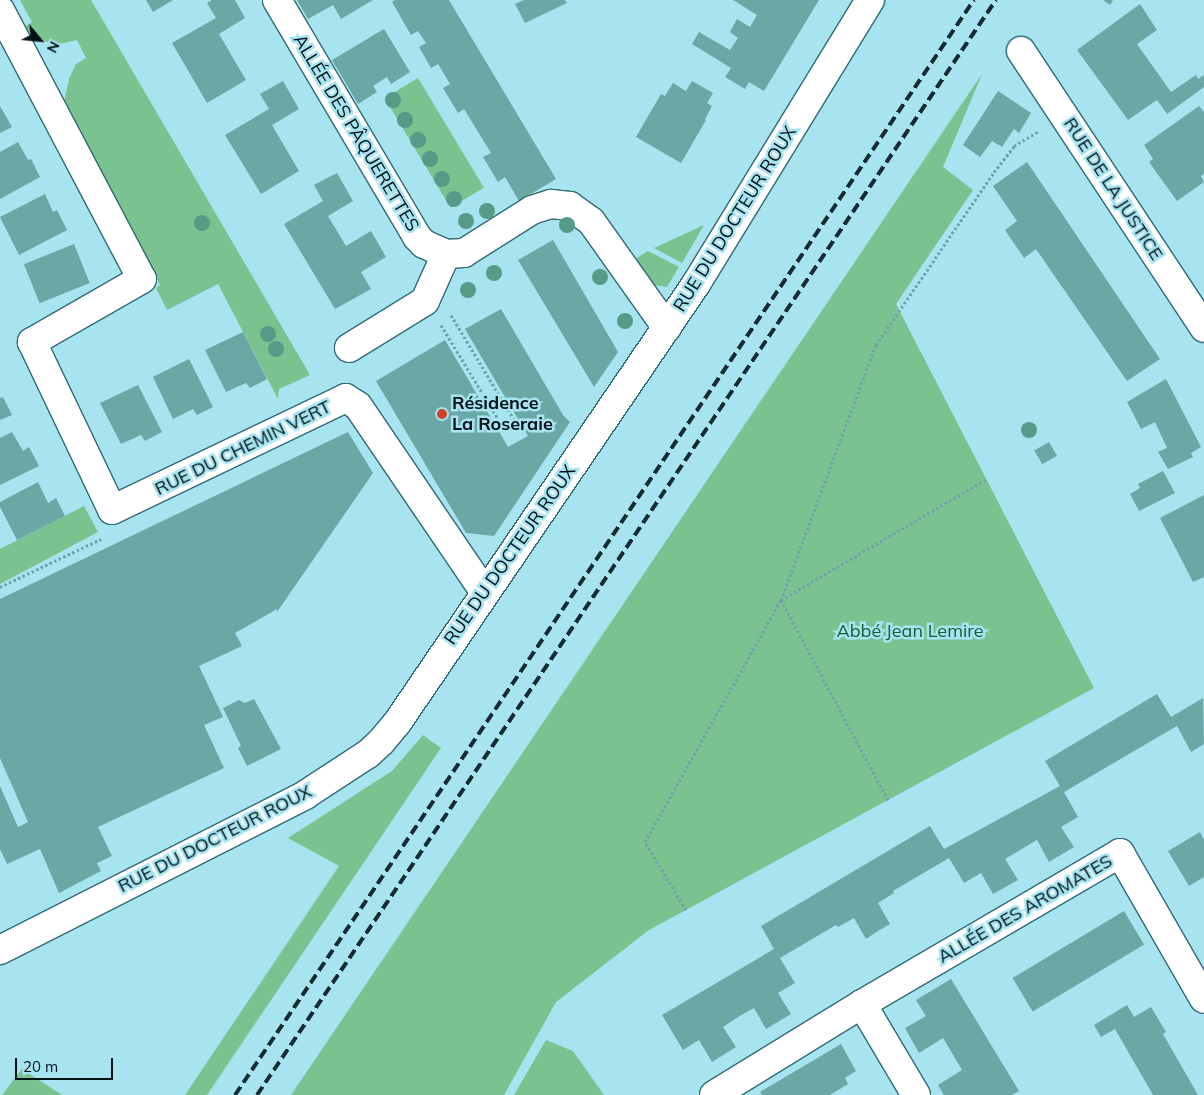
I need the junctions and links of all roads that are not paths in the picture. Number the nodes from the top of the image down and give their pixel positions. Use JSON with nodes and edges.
{"nodes":[{"id":1,"x":277,"y":0,"type":"edge"},
{"id":2,"x":870,"y":0,"type":"edge"},
{"id":3,"x":0,"y":10,"type":"edge"},
{"id":4,"x":1021,"y":51,"type":"dead end"},
{"id":5,"x":446,"y":254,"type":"junction"},
{"id":6,"x":667,"y":328,"type":"junction"},
{"id":7,"x":1204,"y":328,"type":"edge"},
{"id":8,"x":349,"y":348,"type":"dead end"},
{"id":9,"x":485,"y":593,"type":"junction"},
{"id":10,"x":0,"y":950,"type":"edge"},
{"id":11,"x":1204,"y":999,"type":"edge"},
{"id":12,"x":862,"y":1004,"type":"junction"},
{"id":13,"x":714,"y":1095,"type":"edge"},
{"id":14,"x":916,"y":1095,"type":"edge"}],
"edges":[{"from":1,"to":5,"type":"street","name":"ALLÉE DES PÂQUERETTES"},
{"from":2,"to":6,"type":"street","name":"RUE DU DOCTEUR ROUX"},
{"from":3,"to":9,"type":"street","name":"RUE DU CHEMIN VERT"},
{"from":4,"to":7,"type":"street","name":"RUE DE LA JUSTICE"},
{"from":5,"to":6,"type":"street"},
{"from":5,"to":8,"type":"street"},
{"from":6,"to":9,"type":"street","name":"RUE DU DOCTEUR ROUX"},
{"from":9,"to":10,"type":"street","name":"RUE DU DOCTEUR ROUX"},
{"from":11,"to":12,"type":"street","name":"ALLÉE DES AROMATES"},
{"from":12,"to":13,"type":"street","name":"ALLÉE DES AROMATES"},
{"from":12,"to":14,"type":"street"}]}
